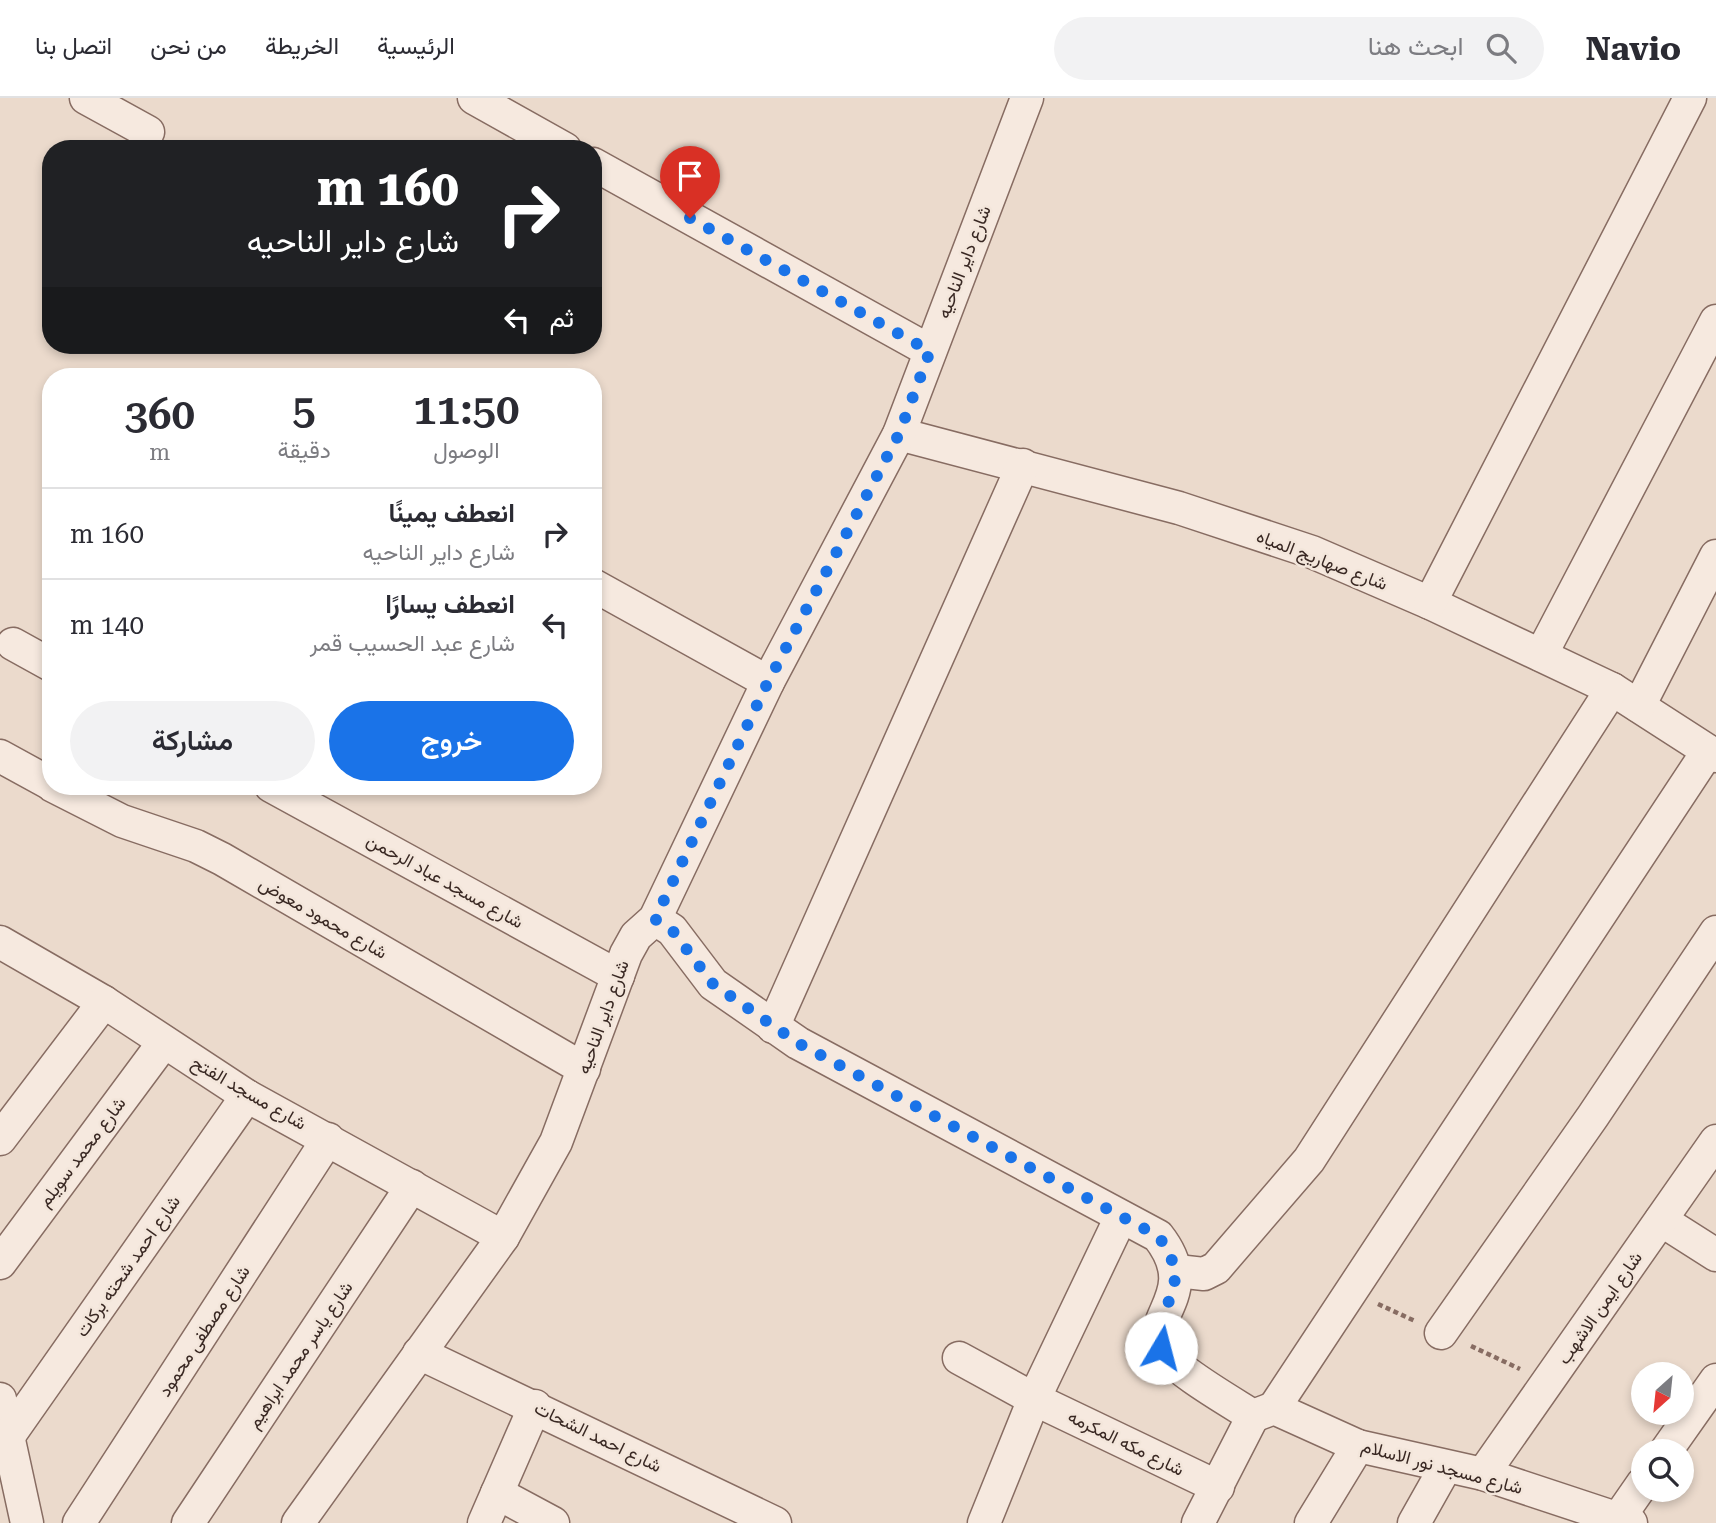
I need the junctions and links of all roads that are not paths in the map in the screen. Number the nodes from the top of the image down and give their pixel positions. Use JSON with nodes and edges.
{"nodes":[{"id":1,"x":86,"y":98,"type":"edge"},
{"id":2,"x":474,"y":98,"type":"edge"},
{"id":3,"x":1027,"y":98,"type":"edge"},
{"id":4,"x":1690,"y":98,"type":"edge"},
{"id":5,"x":148,"y":132,"type":"dead end"},
{"id":6,"x":549,"y":140,"type":"edge"},
{"id":7,"x":602,"y":169,"type":"edge"},
{"id":8,"x":1716,"y":321,"type":"edge"},
{"id":9,"x":930,"y":351,"type":"junction"},
{"id":10,"x":899,"y":434,"type":"junction"},
{"id":11,"x":1023,"y":465,"type":"junction"},
{"id":12,"x":1716,"y":556,"type":"edge"},
{"id":13,"x":602,"y":590,"type":"edge"},
{"id":14,"x":1430,"y":603,"type":"junction"},
{"id":15,"x":13,"y":644,"type":"dead end"},
{"id":16,"x":1541,"y":655,"type":"junction"},
{"id":17,"x":42,"y":660,"type":"edge"},
{"id":18,"x":768,"y":682,"type":"junction"},
{"id":19,"x":1612,"y":689,"type":"junction"},
{"id":20,"x":1639,"y":706,"type":"junction"},
{"id":21,"x":1712,"y":753,"type":"edge"},
{"id":22,"x":0,"y":756,"type":"edge"},
{"id":23,"x":42,"y":779,"type":"edge"},
{"id":24,"x":71,"y":795,"type":"edge"},
{"id":25,"x":287,"y":795,"type":"edge"},
{"id":26,"x":655,"y":919,"type":"junction"},
{"id":27,"x":1716,"y":932,"type":"edge"},
{"id":28,"x":0,"y":942,"type":"edge"},
{"id":29,"x":618,"y":976,"type":"junction"},
{"id":30,"x":104,"y":1002,"type":"junction"},
{"id":31,"x":773,"y":1027,"type":"junction"},
{"id":32,"x":164,"y":1042,"type":"junction"},
{"id":33,"x":584,"y":1069,"type":"junction"},
{"id":34,"x":247,"y":1096,"type":"junction"},
{"id":35,"x":0,"y":1139,"type":"edge"},
{"id":36,"x":328,"y":1139,"type":"junction"},
{"id":37,"x":1716,"y":1141,"type":"edge"},
{"id":38,"x":412,"y":1186,"type":"junction"},
{"id":39,"x":1121,"y":1217,"type":"junction"},
{"id":40,"x":1661,"y":1220,"type":"junction"},
{"id":41,"x":503,"y":1237,"type":"junction"},
{"id":42,"x":1716,"y":1255,"type":"edge"},
{"id":43,"x":0,"y":1263,"type":"edge"},
{"id":44,"x":1177,"y":1271,"type":"junction"},
{"id":45,"x":1441,"y":1333,"type":"dead end"},
{"id":46,"x":419,"y":1353,"type":"junction"},
{"id":47,"x":959,"y":1358,"type":"dead end"},
{"id":48,"x":1716,"y":1380,"type":"edge"},
{"id":49,"x":0,"y":1399,"type":"edge"},
{"id":50,"x":1034,"y":1399,"type":"junction"},
{"id":51,"x":535,"y":1406,"type":"junction"},
{"id":52,"x":1264,"y":1412,"type":"junction"},
{"id":53,"x":8,"y":1437,"type":"junction"},
{"id":54,"x":1674,"y":1439,"type":"edge"},
{"id":55,"x":1358,"y":1446,"type":"junction"},
{"id":56,"x":1445,"y":1468,"type":"junction"},
{"id":57,"x":1483,"y":1474,"type":"junction"},
{"id":58,"x":1218,"y":1487,"type":"junction"},
{"id":59,"x":497,"y":1493,"type":"junction"},
{"id":60,"x":1634,"y":1502,"type":"edge"},
{"id":61,"x":1624,"y":1521,"type":"edge"},
{"id":62,"x":27,"y":1523,"type":"edge"},
{"id":63,"x":79,"y":1523,"type":"edge"},
{"id":64,"x":188,"y":1523,"type":"edge"},
{"id":65,"x":298,"y":1523,"type":"edge"},
{"id":66,"x":484,"y":1523,"type":"edge"},
{"id":67,"x":553,"y":1523,"type":"edge"},
{"id":68,"x":775,"y":1523,"type":"edge"},
{"id":69,"x":984,"y":1523,"type":"edge"},
{"id":70,"x":1198,"y":1523,"type":"edge"},
{"id":71,"x":1311,"y":1523,"type":"edge"},
{"id":72,"x":1414,"y":1523,"type":"edge"}],
"edges":[{"from":1,"to":5,"type":"street"},
{"from":2,"to":6,"type":"street"},
{"from":3,"to":9,"type":"street","name":"شارع داير الناحيه"},
{"from":4,"to":14,"type":"street"},
{"from":7,"to":9,"type":"street"},
{"from":8,"to":16,"type":"street"},
{"from":9,"to":10,"type":"street","name":"شارع داير الناحيه"},
{"from":10,"to":11,"type":"street","name":"شارع صهاريج المياه"},
{"from":10,"to":18,"type":"street","name":"شارع داير الناحيه"},
{"from":11,"to":14,"type":"street","name":"شارع صهاريج المياه"},
{"from":11,"to":31,"type":"street"},
{"from":12,"to":20,"type":"street"},
{"from":13,"to":18,"type":"street"},
{"from":14,"to":16,"type":"street","name":"شارع صهاريج المياه"},
{"from":15,"to":17,"type":"street"},
{"from":16,"to":19,"type":"street","name":"شارع صهاريج المياه"},
{"from":18,"to":26,"type":"street","name":"شارع داير الناحيه"},
{"from":19,"to":20,"type":"street","name":"شارع صهاريج المياه"},
{"from":19,"to":44,"type":"street"},
{"from":20,"to":21,"type":"street","name":"شارع صهاريج المياه"},
{"from":21,"to":52,"type":"street"},
{"from":22,"to":23,"type":"street","name":"شارع محمود معوض"},
{"from":24,"to":33,"type":"street","name":"شارع محمود معوض"},
{"from":25,"to":29,"type":"street","name":"شارع مسجد عباد الرحمن"},
{"from":26,"to":29,"type":"street","name":"شارع داير الناحيه"},
{"from":26,"to":31,"type":"street"},
{"from":27,"to":45,"type":"street"},
{"from":28,"to":30,"type":"street","name":"شارع مسجد الفتح"},
{"from":29,"to":33,"type":"street","name":"شارع داير الناحيه"},
{"from":30,"to":32,"type":"street","name":"شارع مسجد الفتح"},
{"from":30,"to":35,"type":"street"},
{"from":31,"to":39,"type":"street"},
{"from":32,"to":34,"type":"street","name":"شارع مسجد الفتح"},
{"from":32,"to":43,"type":"street","name":"شارع محمد سويلم"},
{"from":33,"to":41,"type":"street","name":"شارع داير الناحيه"},
{"from":34,"to":36,"type":"street","name":"شارع مسجد الفتح"},
{"from":34,"to":53,"type":"street","name":"شارع احمد شحته بركات"},
{"from":36,"to":38,"type":"street","name":"شارع مسجد الفتح"},
{"from":36,"to":63,"type":"street","name":"شارع مصطفى محمود"},
{"from":37,"to":40,"type":"street","name":"شارع ايمن الاشهب"},
{"from":38,"to":41,"type":"street","name":"شارع مسجد الفتح"},
{"from":38,"to":64,"type":"street","name":"شارع ياسر محمد ابراهيم"},
{"from":39,"to":44,"type":"street"},
{"from":39,"to":50,"type":"street"},
{"from":40,"to":42,"type":"street"},
{"from":40,"to":57,"type":"street","name":"شارع ايمن الاشهب"},
{"from":41,"to":46,"type":"street","name":"شارع داير الناحيه"},
{"from":44,"to":52,"type":"street","name":"شارع مسجد نور الاسلام"},
{"from":46,"to":51,"type":"street","name":"شارع احمد الشحات"},
{"from":46,"to":65,"type":"street","name":"شارع داير الناحيه"},
{"from":47,"to":50,"type":"street","name":"شارع مكه المكرمه"},
{"from":48,"to":54,"type":"street"},
{"from":49,"to":53,"type":"street"},
{"from":50,"to":58,"type":"street","name":"شارع مكه المكرمه"},
{"from":50,"to":69,"type":"street"},
{"from":51,"to":59,"type":"street"},
{"from":51,"to":68,"type":"street","name":"شارع احمد الشحات"},
{"from":52,"to":55,"type":"street","name":"شارع مسجد نور الاسلام"},
{"from":52,"to":58,"type":"street"},
{"from":53,"to":62,"type":"street"},
{"from":55,"to":56,"type":"street","name":"شارع مسجد نور الاسلام"},
{"from":55,"to":71,"type":"street"},
{"from":56,"to":57,"type":"street","name":"شارع مسجد نور الاسلام"},
{"from":56,"to":72,"type":"street"},
{"from":57,"to":61,"type":"street","name":"شارع مسجد نور الاسلام"},
{"from":58,"to":70,"type":"street"},
{"from":59,"to":66,"type":"street"},
{"from":59,"to":67,"type":"street"},
{"from":60,"to":61,"type":"street"}]}
